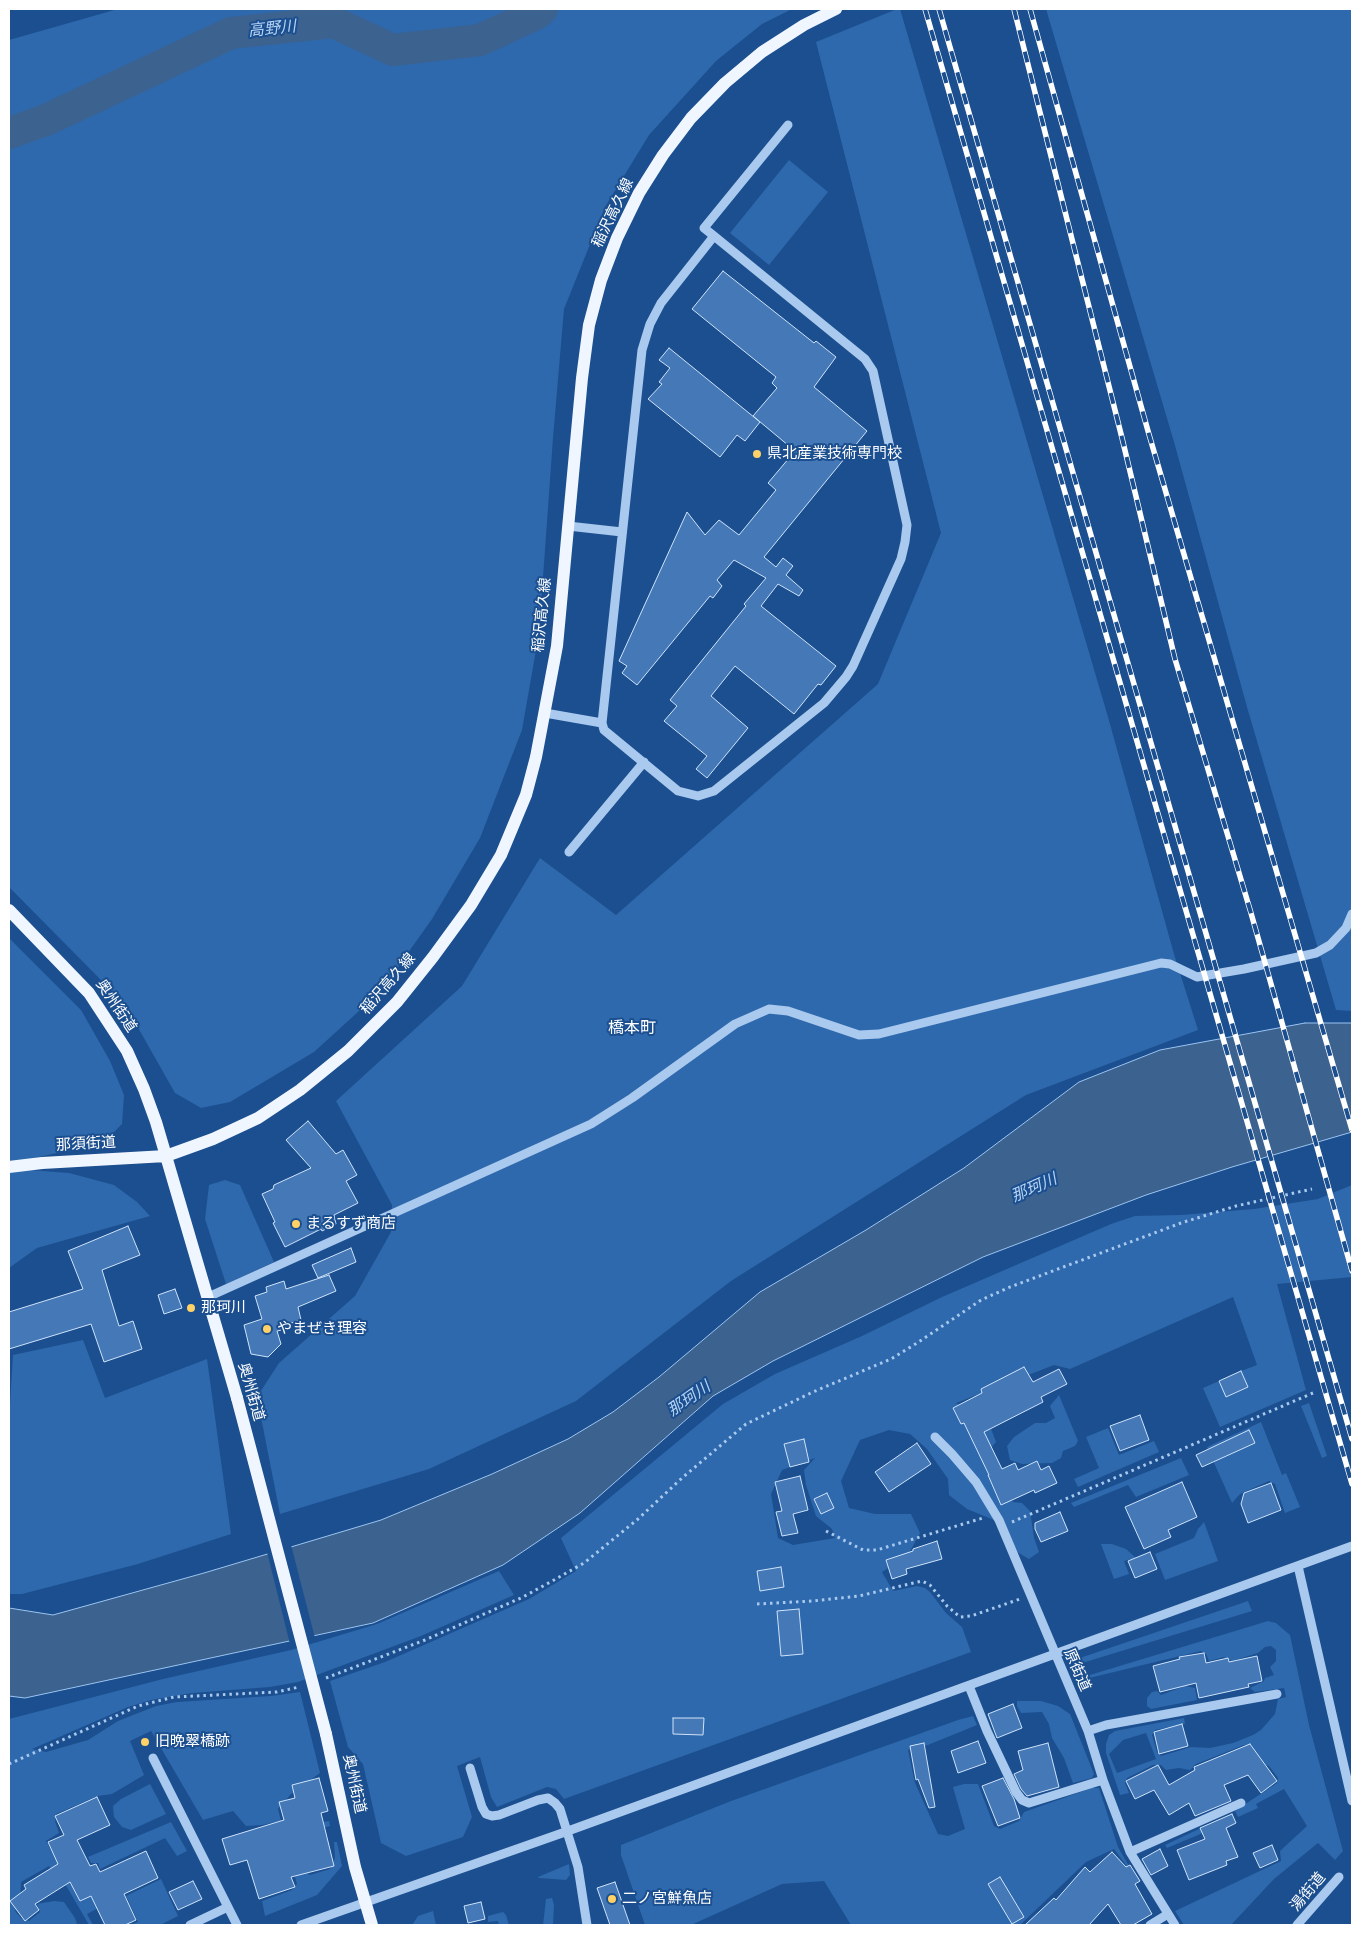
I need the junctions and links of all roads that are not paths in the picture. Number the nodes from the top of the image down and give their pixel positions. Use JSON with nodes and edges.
{"nodes":[{"id":1,"x":836,"y":9,"type":"edge"},
{"id":2,"x":788,"y":125,"type":"dead end"},
{"id":3,"x":714,"y":236,"type":"junction"},
{"id":4,"x":568,"y":526,"type":"junction"},
{"id":5,"x":622,"y":532,"type":"junction"},
{"id":6,"x":545,"y":713,"type":"junction"},
{"id":7,"x":602,"y":723,"type":"junction"},
{"id":8,"x":644,"y":762,"type":"junction"},
{"id":9,"x":569,"y":852,"type":"dead end"},
{"id":10,"x":9,"y":910,"type":"edge"},
{"id":11,"x":1352,"y":914,"type":"edge"},
{"id":12,"x":166,"y":1156,"type":"junction"},
{"id":13,"x":9,"y":1167,"type":"edge"},
{"id":14,"x":208,"y":1297,"type":"junction"},
{"id":15,"x":935,"y":1437,"type":"dead end"},
{"id":16,"x":1352,"y":1546,"type":"edge"},
{"id":17,"x":1298,"y":1566,"type":"junction"},
{"id":18,"x":1055,"y":1655,"type":"junction"},
{"id":19,"x":969,"y":1686,"type":"junction"},
{"id":20,"x":1277,"y":1694,"type":"dead end"},
{"id":21,"x":1088,"y":1731,"type":"junction"},
{"id":22,"x":153,"y":1758,"type":"dead end"},
{"id":23,"x":470,"y":1768,"type":"dead end"},
{"id":24,"x":1103,"y":1780,"type":"junction"},
{"id":25,"x":1352,"y":1801,"type":"edge"},
{"id":26,"x":1241,"y":1802,"type":"dead end"},
{"id":27,"x":568,"y":1831,"type":"junction"},
{"id":28,"x":1130,"y":1852,"type":"junction"},
{"id":29,"x":1339,"y":1877,"type":"dead end"},
{"id":30,"x":365,"y":1902,"type":"junction"},
{"id":31,"x":228,"y":1907,"type":"junction"},
{"id":32,"x":1168,"y":1914,"type":"junction"},
{"id":33,"x":190,"y":1925,"type":"edge"},
{"id":34,"x":237,"y":1925,"type":"edge"},
{"id":35,"x":301,"y":1925,"type":"edge"},
{"id":36,"x":372,"y":1925,"type":"edge"},
{"id":37,"x":587,"y":1925,"type":"edge"},
{"id":38,"x":1150,"y":1925,"type":"edge"},
{"id":39,"x":1175,"y":1925,"type":"edge"},
{"id":40,"x":1297,"y":1925,"type":"edge"}],
"edges":[{"from":1,"to":4,"type":"main road","name":"稲沢高久線"},
{"from":2,"to":3,"type":"street"},
{"from":3,"to":5,"type":"street"},
{"from":3,"to":8,"type":"street"},
{"from":4,"to":5,"type":"street"},
{"from":4,"to":6,"type":"main road","name":"稲沢高久線"},
{"from":5,"to":7,"type":"street"},
{"from":6,"to":7,"type":"street"},
{"from":6,"to":12,"type":"main road","name":"稲沢高久線"},
{"from":7,"to":8,"type":"street"},
{"from":8,"to":9,"type":"street"},
{"from":10,"to":12,"type":"main road","name":"奥州街道"},
{"from":11,"to":14,"type":"street"},
{"from":12,"to":13,"type":"main road","name":"那須街道"},
{"from":12,"to":14,"type":"main road","name":"奥州街道"},
{"from":14,"to":30,"type":"main road","name":"奥州街道","bridge":true},
{"from":15,"to":18,"type":"street","name":"原街道"},
{"from":16,"to":17,"type":"street"},
{"from":17,"to":18,"type":"street"},
{"from":17,"to":25,"type":"street"},
{"from":18,"to":19,"type":"street"},
{"from":18,"to":21,"type":"street","name":"原街道"},
{"from":19,"to":24,"type":"street"},
{"from":19,"to":27,"type":"street"},
{"from":20,"to":21,"type":"street"},
{"from":21,"to":24,"type":"street","name":"原街道"},
{"from":22,"to":31,"type":"street"},
{"from":23,"to":27,"type":"street"},
{"from":24,"to":28,"type":"street","name":"原街道"},
{"from":26,"to":28,"type":"street"},
{"from":27,"to":30,"type":"street"},
{"from":27,"to":37,"type":"street"},
{"from":28,"to":32,"type":"street","name":"原街道"},
{"from":29,"to":40,"type":"street","name":"湯街道"},
{"from":30,"to":35,"type":"street"},
{"from":30,"to":36,"type":"main road","name":"奥州街道"},
{"from":31,"to":33,"type":"street"},
{"from":31,"to":34,"type":"street"},
{"from":32,"to":38,"type":"street"},
{"from":32,"to":39,"type":"street","name":"原街道"}]}
